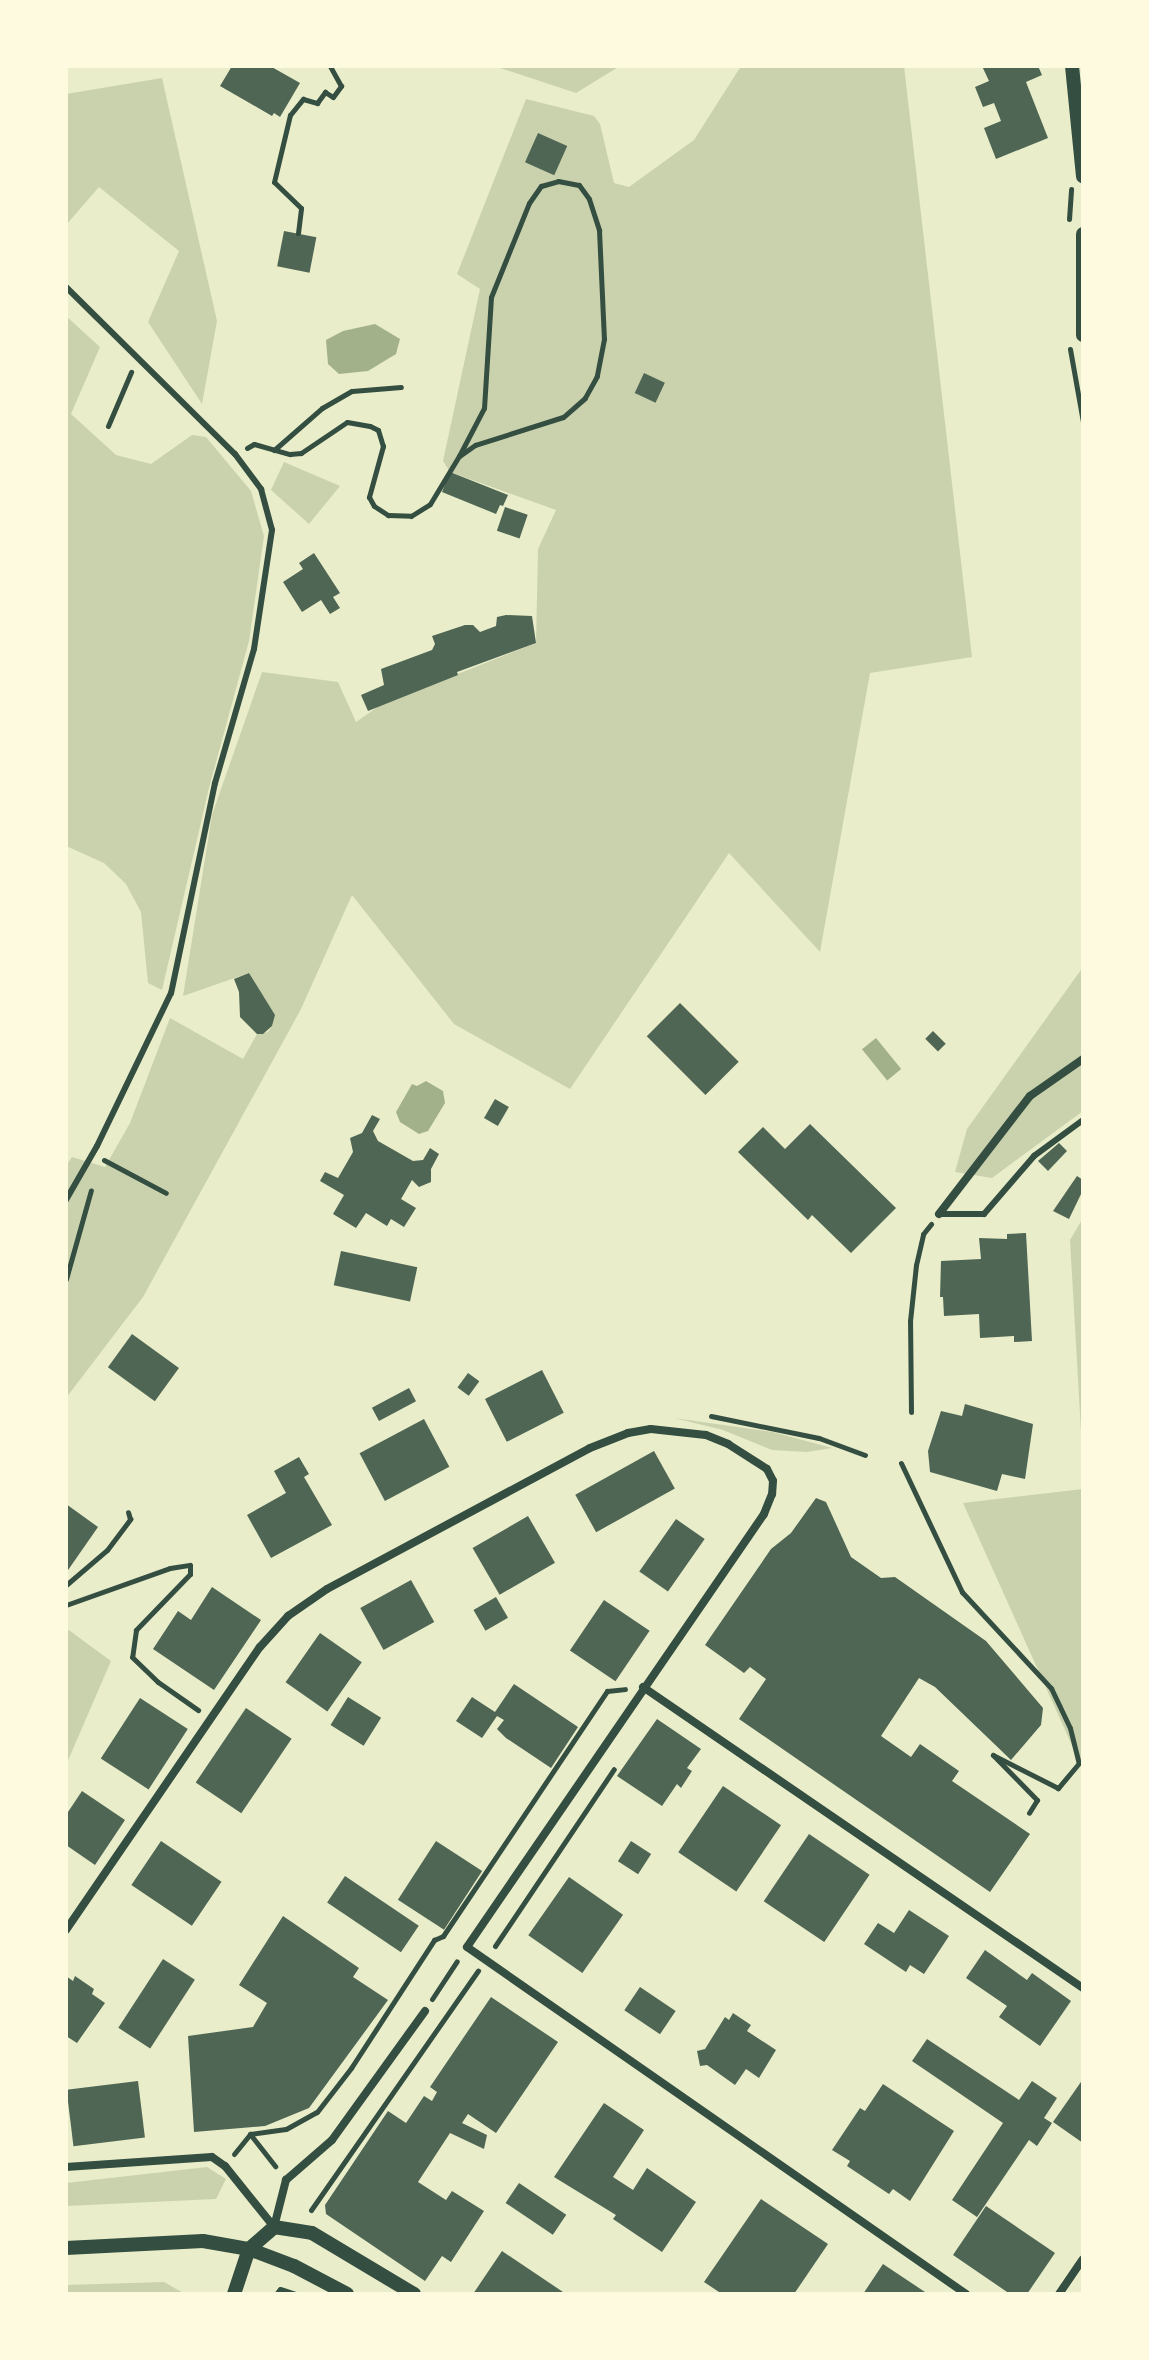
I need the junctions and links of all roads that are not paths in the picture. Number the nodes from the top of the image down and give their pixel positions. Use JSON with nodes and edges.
{"nodes":[{"id":1,"x":1072,"y":66,"type":"edge"},
{"id":2,"x":1083,"y":176,"type":"edge"},
{"id":3,"x":1083,"y":234,"type":"edge"},
{"id":4,"x":66,"y":287,"type":"edge"},
{"id":5,"x":1083,"y":335,"type":"edge"},
{"id":6,"x":1083,"y":1059,"type":"edge"},
{"id":7,"x":1083,"y":1120,"type":"edge"},
{"id":8,"x":66,"y":1200,"type":"edge"},
{"id":9,"x":939,"y":1214,"type":"joint"},
{"id":10,"x":643,"y":1687,"type":"junction"},
{"id":11,"x":66,"y":1930,"type":"edge"},
{"id":12,"x":1083,"y":1988,"type":"edge"},
{"id":13,"x":425,"y":2011,"type":"road end"},
{"id":14,"x":66,"y":2167,"type":"edge"},
{"id":15,"x":274,"y":2227,"type":"junction"},
{"id":16,"x":66,"y":2248,"type":"edge"},
{"id":17,"x":249,"y":2249,"type":"junction"},
{"id":18,"x":1083,"y":2259,"type":"edge"},
{"id":19,"x":234,"y":2294,"type":"edge"},
{"id":20,"x":347,"y":2294,"type":"edge"},
{"id":21,"x":414,"y":2294,"type":"edge"},
{"id":22,"x":966,"y":2294,"type":"edge"},
{"id":23,"x":1059,"y":2294,"type":"edge"}],
"edges":[{"from":1,"to":2,"type":"street"},
{"from":3,"to":5,"type":"street"},
{"from":4,"to":8,"type":"lane"},
{"from":6,"to":9,"type":"street"},
{"from":7,"to":9,"type":"lane"},
{"from":10,"to":11,"type":"street"},
{"from":10,"to":12,"type":"street"},
{"from":10,"to":22,"type":"street"},
{"from":13,"to":15,"type":"street"},
{"from":14,"to":15,"type":"street"},
{"from":15,"to":17,"type":"street"},
{"from":15,"to":21,"type":"street"},
{"from":16,"to":17,"type":"street"},
{"from":17,"to":19,"type":"street"},
{"from":17,"to":20,"type":"street"},
{"from":18,"to":23,"type":"street"}]}
